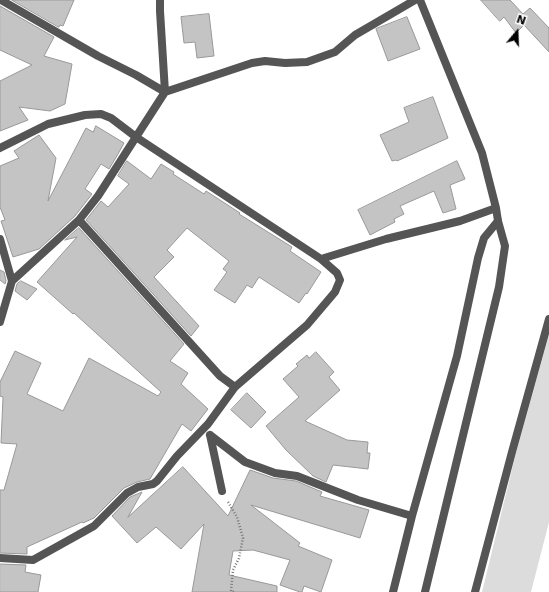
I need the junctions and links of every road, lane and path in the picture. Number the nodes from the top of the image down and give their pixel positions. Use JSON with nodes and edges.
{"nodes":[{"id":1,"x":1,"y":0,"type":"edge"},
{"id":2,"x":160,"y":0,"type":"edge"},
{"id":3,"x":416,"y":0,"type":"edge"},
{"id":4,"x":420,"y":0,"type":"edge"},
{"id":5,"x":164,"y":92,"type":"junction"},
{"id":6,"x":136,"y":137,"type":"junction"},
{"id":7,"x":0,"y":148,"type":"edge"},
{"id":8,"x":496,"y":208,"type":"junction"},
{"id":9,"x":79,"y":220,"type":"junction"},
{"id":10,"x":498,"y":221,"type":"junction"},
{"id":11,"x":0,"y":239,"type":"edge"},
{"id":12,"x":321,"y":258,"type":"junction"},
{"id":13,"x":12,"y":281,"type":"junction"},
{"id":14,"x":549,"y":319,"type":"edge"},
{"id":15,"x":0,"y":322,"type":"edge"},
{"id":16,"x":235,"y":387,"type":"junction"},
{"id":17,"x":208,"y":424,"type":"junction"},
{"id":18,"x":210,"y":435,"type":"junction"},
{"id":19,"x":222,"y":491,"type":"joint"},
{"id":20,"x":412,"y":516,"type":"junction"},
{"id":21,"x":0,"y":558,"type":"edge"},
{"id":22,"x":234,"y":592,"type":"edge"},
{"id":23,"x":393,"y":592,"type":"edge"},
{"id":24,"x":425,"y":592,"type":"edge"},
{"id":25,"x":475,"y":592,"type":"edge"}],
"edges":[{"from":1,"to":5,"type":"street"},
{"from":2,"to":5,"type":"street"},
{"from":3,"to":5,"type":"street"},
{"from":4,"to":8,"type":"street"},
{"from":5,"to":6,"type":"street"},
{"from":6,"to":7,"type":"street"},
{"from":6,"to":9,"type":"street"},
{"from":6,"to":12,"type":"street"},
{"from":8,"to":10,"type":"street"},
{"from":8,"to":12,"type":"street"},
{"from":9,"to":13,"type":"street"},
{"from":9,"to":16,"type":"street"},
{"from":10,"to":20,"type":"street"},
{"from":10,"to":24,"type":"street"},
{"from":11,"to":13,"type":"street"},
{"from":12,"to":16,"type":"street"},
{"from":13,"to":15,"type":"street"},
{"from":14,"to":25,"type":"street"},
{"from":16,"to":17,"type":"street"},
{"from":17,"to":18,"type":"street"},
{"from":17,"to":21,"type":"street"},
{"from":18,"to":19,"type":"street"},
{"from":18,"to":20,"type":"street"},
{"from":19,"to":22,"type":"path"},
{"from":20,"to":23,"type":"street"}]}
